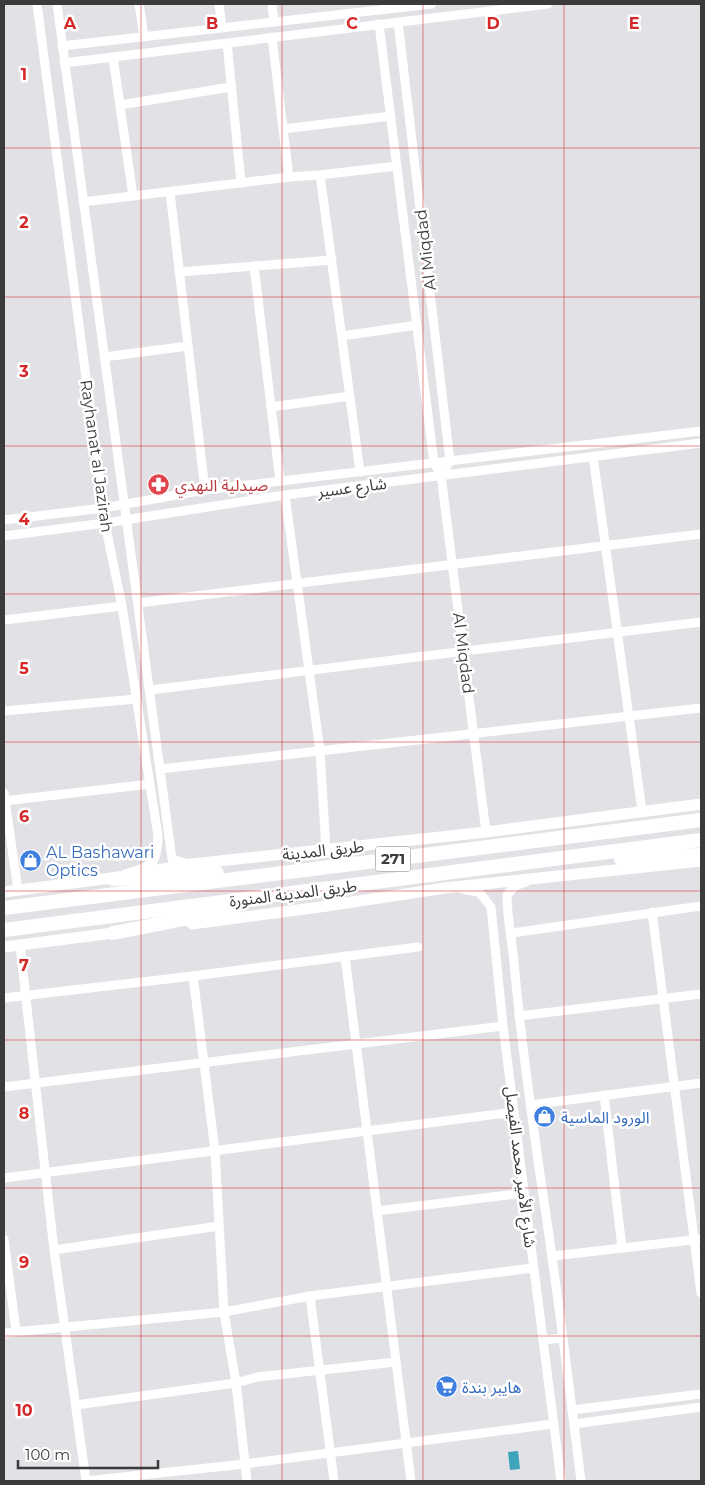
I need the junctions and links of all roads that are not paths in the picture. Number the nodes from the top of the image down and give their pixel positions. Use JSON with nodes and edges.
{"nodes":[{"id":1,"x":36,"y":4,"type":"edge"},
{"id":2,"x":56,"y":4,"type":"edge"},
{"id":3,"x":139,"y":4,"type":"edge"},
{"id":4,"x":219,"y":4,"type":"edge"},
{"id":5,"x":272,"y":4,"type":"edge"},
{"id":6,"x":432,"y":4,"type":"edge"},
{"id":7,"x":548,"y":4,"type":"edge"},
{"id":8,"x":378,"y":7,"type":"edge"},
{"id":9,"x":274,"y":22,"type":"junction"},
{"id":10,"x":398,"y":22,"type":"junction"},
{"id":11,"x":379,"y":24,"type":"junction"},
{"id":12,"x":222,"y":28,"type":"junction"},
{"id":13,"x":144,"y":37,"type":"junction"},
{"id":14,"x":272,"y":37,"type":"junction"},
{"id":15,"x":227,"y":43,"type":"junction"},
{"id":16,"x":62,"y":46,"type":"junction"},
{"id":17,"x":114,"y":57,"type":"junction"},
{"id":18,"x":64,"y":63,"type":"junction"},
{"id":19,"x":231,"y":87,"type":"junction"},
{"id":20,"x":120,"y":105,"type":"junction"},
{"id":21,"x":391,"y":116,"type":"junction"},
{"id":22,"x":283,"y":129,"type":"junction"},
{"id":23,"x":397,"y":166,"type":"junction"},
{"id":24,"x":320,"y":175,"type":"junction"},
{"id":25,"x":289,"y":176,"type":"junction"},
{"id":26,"x":242,"y":183,"type":"junction"},
{"id":27,"x":170,"y":192,"type":"junction"},
{"id":28,"x":133,"y":196,"type":"junction"},
{"id":29,"x":83,"y":202,"type":"junction"},
{"id":30,"x":332,"y":260,"type":"junction"},
{"id":31,"x":254,"y":266,"type":"junction"},
{"id":32,"x":179,"y":272,"type":"junction"},
{"id":33,"x":417,"y":326,"type":"junction"},
{"id":34,"x":342,"y":336,"type":"junction"},
{"id":35,"x":188,"y":346,"type":"junction"},
{"id":36,"x":104,"y":356,"type":"junction"},
{"id":37,"x":350,"y":396,"type":"junction"},
{"id":38,"x":271,"y":407,"type":"junction"},
{"id":39,"x":701,"y":431,"type":"edge"},
{"id":40,"x":701,"y":443,"type":"edge"},
{"id":41,"x":593,"y":456,"type":"junction"},
{"id":42,"x":450,"y":461,"type":"junction"},
{"id":43,"x":434,"y":463,"type":"junction"},
{"id":44,"x":360,"y":472,"type":"junction"},
{"id":45,"x":441,"y":475,"type":"junction"},
{"id":46,"x":280,"y":481,"type":"junction"},
{"id":47,"x":205,"y":490,"type":"junction"},
{"id":48,"x":285,"y":495,"type":"junction"},
{"id":49,"x":124,"y":504,"type":"junction"},
{"id":50,"x":103,"y":508,"type":"junction"},
{"id":51,"x":126,"y":519,"type":"junction"},
{"id":52,"x":4,"y":520,"type":"edge"},
{"id":53,"x":105,"y":523,"type":"junction"},
{"id":54,"x":701,"y":534,"type":"edge"},
{"id":55,"x":4,"y":536,"type":"edge"},
{"id":56,"x":605,"y":546,"type":"junction"},
{"id":57,"x":452,"y":565,"type":"junction"},
{"id":58,"x":297,"y":584,"type":"junction"},
{"id":59,"x":138,"y":604,"type":"junction"},
{"id":60,"x":122,"y":606,"type":"junction"},
{"id":61,"x":4,"y":620,"type":"edge"},
{"id":62,"x":701,"y":622,"type":"edge"},
{"id":63,"x":617,"y":632,"type":"junction"},
{"id":64,"x":463,"y":651,"type":"junction"},
{"id":65,"x":309,"y":670,"type":"junction"},
{"id":66,"x":150,"y":690,"type":"junction"},
{"id":67,"x":136,"y":699,"type":"junction"},
{"id":68,"x":701,"y":708,"type":"edge"},
{"id":69,"x":4,"y":711,"type":"edge"},
{"id":70,"x":628,"y":716,"type":"junction"},
{"id":71,"x":474,"y":734,"type":"junction"},
{"id":72,"x":320,"y":751,"type":"junction"},
{"id":73,"x":160,"y":769,"type":"junction"},
{"id":74,"x":150,"y":784,"type":"junction"},
{"id":75,"x":4,"y":798,"type":"edge"},
{"id":76,"x":701,"y":804,"type":"edge"},
{"id":77,"x":642,"y":810,"type":"junction"},
{"id":78,"x":701,"y":812,"type":"edge"},
{"id":79,"x":701,"y":820,"type":"edge"},
{"id":80,"x":627,"y":829,"type":"junction"},
{"id":81,"x":486,"y":832,"type":"junction"},
{"id":82,"x":701,"y":840,"type":"edge"},
{"id":83,"x":326,"y":850,"type":"junction"},
{"id":84,"x":701,"y":855,"type":"edge"},
{"id":85,"x":701,"y":861,"type":"edge"},
{"id":86,"x":192,"y":864,"type":"junction"},
{"id":87,"x":518,"y":864,"type":"junction"},
{"id":88,"x":325,"y":868,"type":"junction"},
{"id":89,"x":536,"y":878,"type":"junction"},
{"id":90,"x":113,"y":879,"type":"junction"},
{"id":91,"x":359,"y":884,"type":"junction"},
{"id":92,"x":445,"y":888,"type":"junction"},
{"id":93,"x":18,"y":890,"type":"junction"},
{"id":94,"x":4,"y":892,"type":"edge"},
{"id":95,"x":701,"y":906,"type":"edge"},
{"id":96,"x":4,"y":908,"type":"edge"},
{"id":97,"x":652,"y":912,"type":"junction"},
{"id":98,"x":509,"y":918,"type":"junction"},
{"id":99,"x":493,"y":921,"type":"junction"},
{"id":100,"x":4,"y":930,"type":"edge"},
{"id":101,"x":512,"y":933,"type":"junction"},
{"id":102,"x":113,"y":934,"type":"junction"},
{"id":103,"x":20,"y":945,"type":"junction"},
{"id":104,"x":4,"y":947,"type":"edge"},
{"id":105,"x":418,"y":947,"type":"dead end"},
{"id":106,"x":345,"y":956,"type":"junction"},
{"id":107,"x":194,"y":976,"type":"junction"},
{"id":108,"x":26,"y":994,"type":"junction"},
{"id":109,"x":701,"y":994,"type":"edge"},
{"id":110,"x":4,"y":998,"type":"edge"},
{"id":111,"x":663,"y":998,"type":"junction"},
{"id":112,"x":519,"y":1016,"type":"junction"},
{"id":113,"x":503,"y":1026,"type":"junction"},
{"id":114,"x":356,"y":1044,"type":"junction"},
{"id":115,"x":204,"y":1064,"type":"junction"},
{"id":116,"x":36,"y":1083,"type":"junction"},
{"id":117,"x":701,"y":1083,"type":"edge"},
{"id":118,"x":674,"y":1086,"type":"junction"},
{"id":119,"x":4,"y":1087,"type":"edge"},
{"id":120,"x":604,"y":1095,"type":"junction"},
{"id":121,"x":530,"y":1105,"type":"junction"},
{"id":122,"x":514,"y":1112,"type":"junction"},
{"id":123,"x":367,"y":1131,"type":"junction"},
{"id":124,"x":215,"y":1151,"type":"junction"},
{"id":125,"x":44,"y":1172,"type":"junction"},
{"id":126,"x":4,"y":1178,"type":"edge"},
{"id":127,"x":524,"y":1193,"type":"junction"},
{"id":128,"x":377,"y":1211,"type":"junction"},
{"id":129,"x":219,"y":1226,"type":"junction"},
{"id":130,"x":4,"y":1239,"type":"edge"},
{"id":131,"x":698,"y":1239,"type":"edge"},
{"id":132,"x":622,"y":1248,"type":"junction"},
{"id":133,"x":54,"y":1250,"type":"junction"},
{"id":134,"x":553,"y":1256,"type":"junction"},
{"id":135,"x":533,"y":1268,"type":"junction"},
{"id":136,"x":387,"y":1286,"type":"junction"},
{"id":137,"x":701,"y":1293,"type":"edge"},
{"id":138,"x":310,"y":1296,"type":"junction"},
{"id":139,"x":224,"y":1312,"type":"junction"},
{"id":140,"x":64,"y":1326,"type":"junction"},
{"id":141,"x":16,"y":1332,"type":"junction"},
{"id":142,"x":4,"y":1333,"type":"edge"},
{"id":143,"x":563,"y":1338,"type":"junction"},
{"id":144,"x":542,"y":1340,"type":"junction"},
{"id":145,"x":396,"y":1362,"type":"junction"},
{"id":146,"x":320,"y":1370,"type":"junction"},
{"id":147,"x":236,"y":1383,"type":"junction"},
{"id":148,"x":701,"y":1394,"type":"edge"},
{"id":149,"x":669,"y":1398,"type":"junction"},
{"id":150,"x":76,"y":1405,"type":"junction"},
{"id":151,"x":701,"y":1407,"type":"edge"},
{"id":152,"x":572,"y":1410,"type":"junction"},
{"id":153,"x":671,"y":1411,"type":"junction"},
{"id":154,"x":553,"y":1424,"type":"junction"},
{"id":155,"x":574,"y":1424,"type":"junction"},
{"id":156,"x":406,"y":1442,"type":"junction"},
{"id":157,"x":330,"y":1452,"type":"junction"},
{"id":158,"x":245,"y":1464,"type":"junction"},
{"id":159,"x":167,"y":1477,"type":"edge"},
{"id":160,"x":85,"y":1481,"type":"edge"},
{"id":161,"x":247,"y":1481,"type":"edge"},
{"id":162,"x":334,"y":1481,"type":"edge"},
{"id":163,"x":411,"y":1481,"type":"edge"},
{"id":164,"x":560,"y":1481,"type":"edge"},
{"id":165,"x":582,"y":1481,"type":"edge"}],
"edges":[{"from":1,"to":50,"type":"street","name":"Rayhanat al Jazirah"},
{"from":2,"to":16,"type":"street","name":"Rayhanat al Jazirah"},
{"from":3,"to":13,"type":"street"},
{"from":4,"to":12,"type":"street"},
{"from":5,"to":9,"type":"street"},
{"from":6,"to":8,"type":"street"},
{"from":7,"to":10,"type":"street"},
{"from":8,"to":9,"type":"street"},
{"from":9,"to":12,"type":"street"},
{"from":10,"to":11,"type":"street"},
{"from":10,"to":42,"type":"street","name":"Al Miqdad"},
{"from":11,"to":14,"type":"street"},
{"from":11,"to":21,"type":"street","name":"Al Miqdad"},
{"from":12,"to":13,"type":"street"},
{"from":13,"to":16,"type":"street"},
{"from":14,"to":15,"type":"street"},
{"from":14,"to":22,"type":"street"},
{"from":15,"to":17,"type":"street"},
{"from":15,"to":19,"type":"street"},
{"from":16,"to":18,"type":"street","name":"Rayhanat al Jazirah"},
{"from":17,"to":18,"type":"street"},
{"from":17,"to":20,"type":"street"},
{"from":18,"to":29,"type":"street","name":"Rayhanat al Jazirah"},
{"from":19,"to":20,"type":"street"},
{"from":19,"to":26,"type":"street"},
{"from":20,"to":28,"type":"street"},
{"from":21,"to":22,"type":"street"},
{"from":21,"to":23,"type":"street","name":"Al Miqdad"},
{"from":22,"to":25,"type":"street"},
{"from":23,"to":24,"type":"street"},
{"from":23,"to":33,"type":"street","name":"Al Miqdad"},
{"from":24,"to":25,"type":"street"},
{"from":24,"to":30,"type":"street"},
{"from":25,"to":26,"type":"street"},
{"from":26,"to":27,"type":"street"},
{"from":27,"to":28,"type":"street"},
{"from":27,"to":32,"type":"street"},
{"from":28,"to":29,"type":"street"},
{"from":29,"to":36,"type":"street","name":"Rayhanat al Jazirah"},
{"from":30,"to":31,"type":"street"},
{"from":30,"to":34,"type":"street"},
{"from":31,"to":32,"type":"street"},
{"from":31,"to":38,"type":"street"},
{"from":32,"to":35,"type":"street"},
{"from":33,"to":34,"type":"street"},
{"from":33,"to":43,"type":"street","name":"Al Miqdad"},
{"from":34,"to":37,"type":"street"},
{"from":35,"to":36,"type":"street"},
{"from":35,"to":47,"type":"street"},
{"from":36,"to":49,"type":"street","name":"Rayhanat al Jazirah"},
{"from":37,"to":38,"type":"street"},
{"from":37,"to":44,"type":"street"},
{"from":38,"to":46,"type":"street"},
{"from":39,"to":42,"type":"street","name":"شارع عسير"},
{"from":40,"to":41,"type":"street","name":"شارع عسير"},
{"from":41,"to":45,"type":"street","name":"شارع عسير"},
{"from":41,"to":56,"type":"street"},
{"from":42,"to":43,"type":"street","name":"شارع عسير"},
{"from":42,"to":45,"type":"street"},
{"from":43,"to":44,"type":"street","name":"شارع عسير"},
{"from":43,"to":45,"type":"street","name":"Al Miqdad"},
{"from":44,"to":46,"type":"street","name":"شارع عسير"},
{"from":45,"to":48,"type":"street","name":"شارع عسير"},
{"from":45,"to":57,"type":"street","name":"Al Miqdad"},
{"from":46,"to":47,"type":"street","name":"شارع عسير"},
{"from":47,"to":49,"type":"street","name":"شارع عسير"},
{"from":48,"to":51,"type":"street","name":"شارع عسير"},
{"from":48,"to":58,"type":"street"},
{"from":49,"to":50,"type":"street","name":"شارع عسير"},
{"from":49,"to":51,"type":"street","name":"Rayhanat al Jazirah"},
{"from":50,"to":52,"type":"street","name":"شارع عسير"},
{"from":50,"to":53,"type":"street","name":"Rayhanat al Jazirah"},
{"from":51,"to":53,"type":"street","name":"شارع عسير"},
{"from":51,"to":59,"type":"street","name":"Rayhanat al Jazirah"},
{"from":53,"to":55,"type":"street","name":"شارع عسير"},
{"from":53,"to":60,"type":"street","name":"Rayhanat al Jazirah"},
{"from":54,"to":56,"type":"street"},
{"from":56,"to":57,"type":"street"},
{"from":56,"to":63,"type":"street"},
{"from":57,"to":58,"type":"street"},
{"from":57,"to":64,"type":"street","name":"Al Miqdad"},
{"from":58,"to":59,"type":"street"},
{"from":58,"to":65,"type":"street"},
{"from":59,"to":66,"type":"street","name":"Rayhanat al Jazirah"},
{"from":60,"to":61,"type":"street"},
{"from":60,"to":67,"type":"street","name":"Rayhanat al Jazirah"},
{"from":62,"to":63,"type":"street"},
{"from":63,"to":64,"type":"street"},
{"from":63,"to":70,"type":"street"},
{"from":64,"to":65,"type":"street"},
{"from":64,"to":71,"type":"street","name":"Al Miqdad"},
{"from":65,"to":66,"type":"street"},
{"from":65,"to":72,"type":"street"},
{"from":66,"to":73,"type":"street","name":"Rayhanat al Jazirah"},
{"from":67,"to":69,"type":"street"},
{"from":67,"to":74,"type":"street","name":"Rayhanat al Jazirah"},
{"from":68,"to":70,"type":"street"},
{"from":70,"to":71,"type":"street"},
{"from":70,"to":77,"type":"street"},
{"from":71,"to":72,"type":"street"},
{"from":71,"to":81,"type":"street","name":"Al Miqdad"},
{"from":72,"to":73,"type":"street"},
{"from":72,"to":83,"type":"street"},
{"from":73,"to":86,"type":"street","name":"Rayhanat al Jazirah"},
{"from":74,"to":75,"type":"street"},
{"from":74,"to":90,"type":"street","name":"Rayhanat al Jazirah"},
{"from":75,"to":93,"type":"street"},
{"from":76,"to":77,"type":"main road","name":"طريق المدينة"},
{"from":77,"to":81,"type":"main road","name":"طريق المدينة"},
{"from":78,"to":80,"type":"highway"},
{"from":79,"to":80,"type":"highway","name":"طريق المدينة المنورة","number":"271"},
{"from":80,"to":88,"type":"highway","name":"طريق المدينة المنورة","number":"271"},
{"from":81,"to":83,"type":"main road","name":"طريق المدينة"},
{"from":82,"to":87,"type":"highway","name":"طريق المدينة المنورة","number":"271"},
{"from":83,"to":86,"type":"main road","name":"طريق المدينة"},
{"from":84,"to":87,"type":"highway"},
{"from":85,"to":89,"type":"main road"},
{"from":86,"to":90,"type":"main road","name":"طريق المدينة"},
{"from":87,"to":91,"type":"highway","name":"طريق المدينة المنورة","number":"271"},
{"from":88,"to":90,"type":"highway"},
{"from":88,"to":96,"type":"highway","name":"طريق المدينة المنورة","number":"271"},
{"from":89,"to":92,"type":"main road"},
{"from":89,"to":98,"type":"street","name":"شارع الأمير محمد الفيصل"},
{"from":90,"to":93,"type":"main road","name":"طريق المدينة"},
{"from":91,"to":100,"type":"highway","name":"طريق المدينة المنورة","number":"271"},
{"from":91,"to":102,"type":"highway"},
{"from":92,"to":99,"type":"street","name":"شارع الأمير محمد الفيصل"},
{"from":92,"to":102,"type":"main road"},
{"from":93,"to":94,"type":"main road","name":"طريق المدينة"},
{"from":95,"to":97,"type":"street"},
{"from":97,"to":101,"type":"street"},
{"from":97,"to":111,"type":"street"},
{"from":98,"to":99,"type":"street"},
{"from":98,"to":101,"type":"street","name":"شارع الأمير محمد الفيصل"},
{"from":99,"to":113,"type":"street","name":"شارع الأمير محمد الفيصل"},
{"from":101,"to":112,"type":"street","name":"شارع الأمير محمد الفيصل"},
{"from":102,"to":103,"type":"main road"},
{"from":103,"to":104,"type":"main road"},
{"from":103,"to":108,"type":"street"},
{"from":105,"to":106,"type":"street"},
{"from":106,"to":107,"type":"street"},
{"from":106,"to":114,"type":"street"},
{"from":107,"to":108,"type":"street"},
{"from":107,"to":115,"type":"street"},
{"from":108,"to":110,"type":"street"},
{"from":108,"to":116,"type":"street"},
{"from":109,"to":111,"type":"street"},
{"from":111,"to":112,"type":"street"},
{"from":111,"to":118,"type":"street"},
{"from":112,"to":121,"type":"street","name":"شارع الأمير محمد الفيصل"},
{"from":113,"to":114,"type":"street"},
{"from":113,"to":122,"type":"street","name":"شارع الأمير محمد الفيصل"},
{"from":114,"to":115,"type":"street"},
{"from":114,"to":123,"type":"street"},
{"from":115,"to":116,"type":"street"},
{"from":115,"to":124,"type":"street"},
{"from":116,"to":119,"type":"street"},
{"from":116,"to":125,"type":"street"},
{"from":117,"to":118,"type":"street"},
{"from":118,"to":120,"type":"street"},
{"from":118,"to":131,"type":"street"},
{"from":120,"to":121,"type":"street"},
{"from":120,"to":132,"type":"street"},
{"from":121,"to":134,"type":"street","name":"شارع الأمير محمد الفيصل"},
{"from":122,"to":123,"type":"street"},
{"from":122,"to":127,"type":"street","name":"شارع الأمير محمد الفيصل"},
{"from":123,"to":124,"type":"street"},
{"from":123,"to":128,"type":"street"},
{"from":124,"to":125,"type":"street"},
{"from":124,"to":129,"type":"street"},
{"from":125,"to":126,"type":"street"},
{"from":125,"to":133,"type":"street"},
{"from":127,"to":128,"type":"street"},
{"from":127,"to":135,"type":"street","name":"شارع الأمير محمد الفيصل"},
{"from":128,"to":136,"type":"street"},
{"from":129,"to":133,"type":"street"},
{"from":129,"to":139,"type":"street"},
{"from":130,"to":141,"type":"street"},
{"from":131,"to":132,"type":"street"},
{"from":131,"to":137,"type":"street"},
{"from":132,"to":134,"type":"street"},
{"from":133,"to":140,"type":"street"},
{"from":134,"to":143,"type":"street","name":"شارع الأمير محمد الفيصل"},
{"from":135,"to":136,"type":"street"},
{"from":135,"to":144,"type":"street","name":"شارع الأمير محمد الفيصل"},
{"from":136,"to":138,"type":"street"},
{"from":136,"to":145,"type":"street"},
{"from":138,"to":139,"type":"street"},
{"from":138,"to":146,"type":"street"},
{"from":139,"to":140,"type":"street"},
{"from":139,"to":147,"type":"street"},
{"from":140,"to":141,"type":"street"},
{"from":140,"to":150,"type":"street"},
{"from":141,"to":142,"type":"street"},
{"from":143,"to":144,"type":"street"},
{"from":143,"to":152,"type":"street","name":"شارع الأمير محمد الفيصل"},
{"from":144,"to":154,"type":"street","name":"شارع الأمير محمد الفيصل"},
{"from":145,"to":146,"type":"street"},
{"from":145,"to":156,"type":"street"},
{"from":146,"to":147,"type":"street"},
{"from":146,"to":157,"type":"street"},
{"from":147,"to":150,"type":"street"},
{"from":147,"to":158,"type":"street"},
{"from":148,"to":149,"type":"street"},
{"from":149,"to":152,"type":"street"},
{"from":149,"to":153,"type":"street"},
{"from":150,"to":160,"type":"street"},
{"from":151,"to":153,"type":"street"},
{"from":152,"to":155,"type":"street","name":"شارع الأمير محمد الفيصل"},
{"from":153,"to":155,"type":"street"},
{"from":154,"to":156,"type":"street"},
{"from":154,"to":164,"type":"street","name":"شارع الأمير محمد الفيصل"},
{"from":155,"to":165,"type":"street","name":"شارع الأمير محمد الفيصل"},
{"from":156,"to":157,"type":"street"},
{"from":156,"to":163,"type":"street"},
{"from":157,"to":158,"type":"street"},
{"from":157,"to":162,"type":"street"},
{"from":158,"to":159,"type":"street"},
{"from":158,"to":161,"type":"street"},
{"from":159,"to":160,"type":"street"}]}
